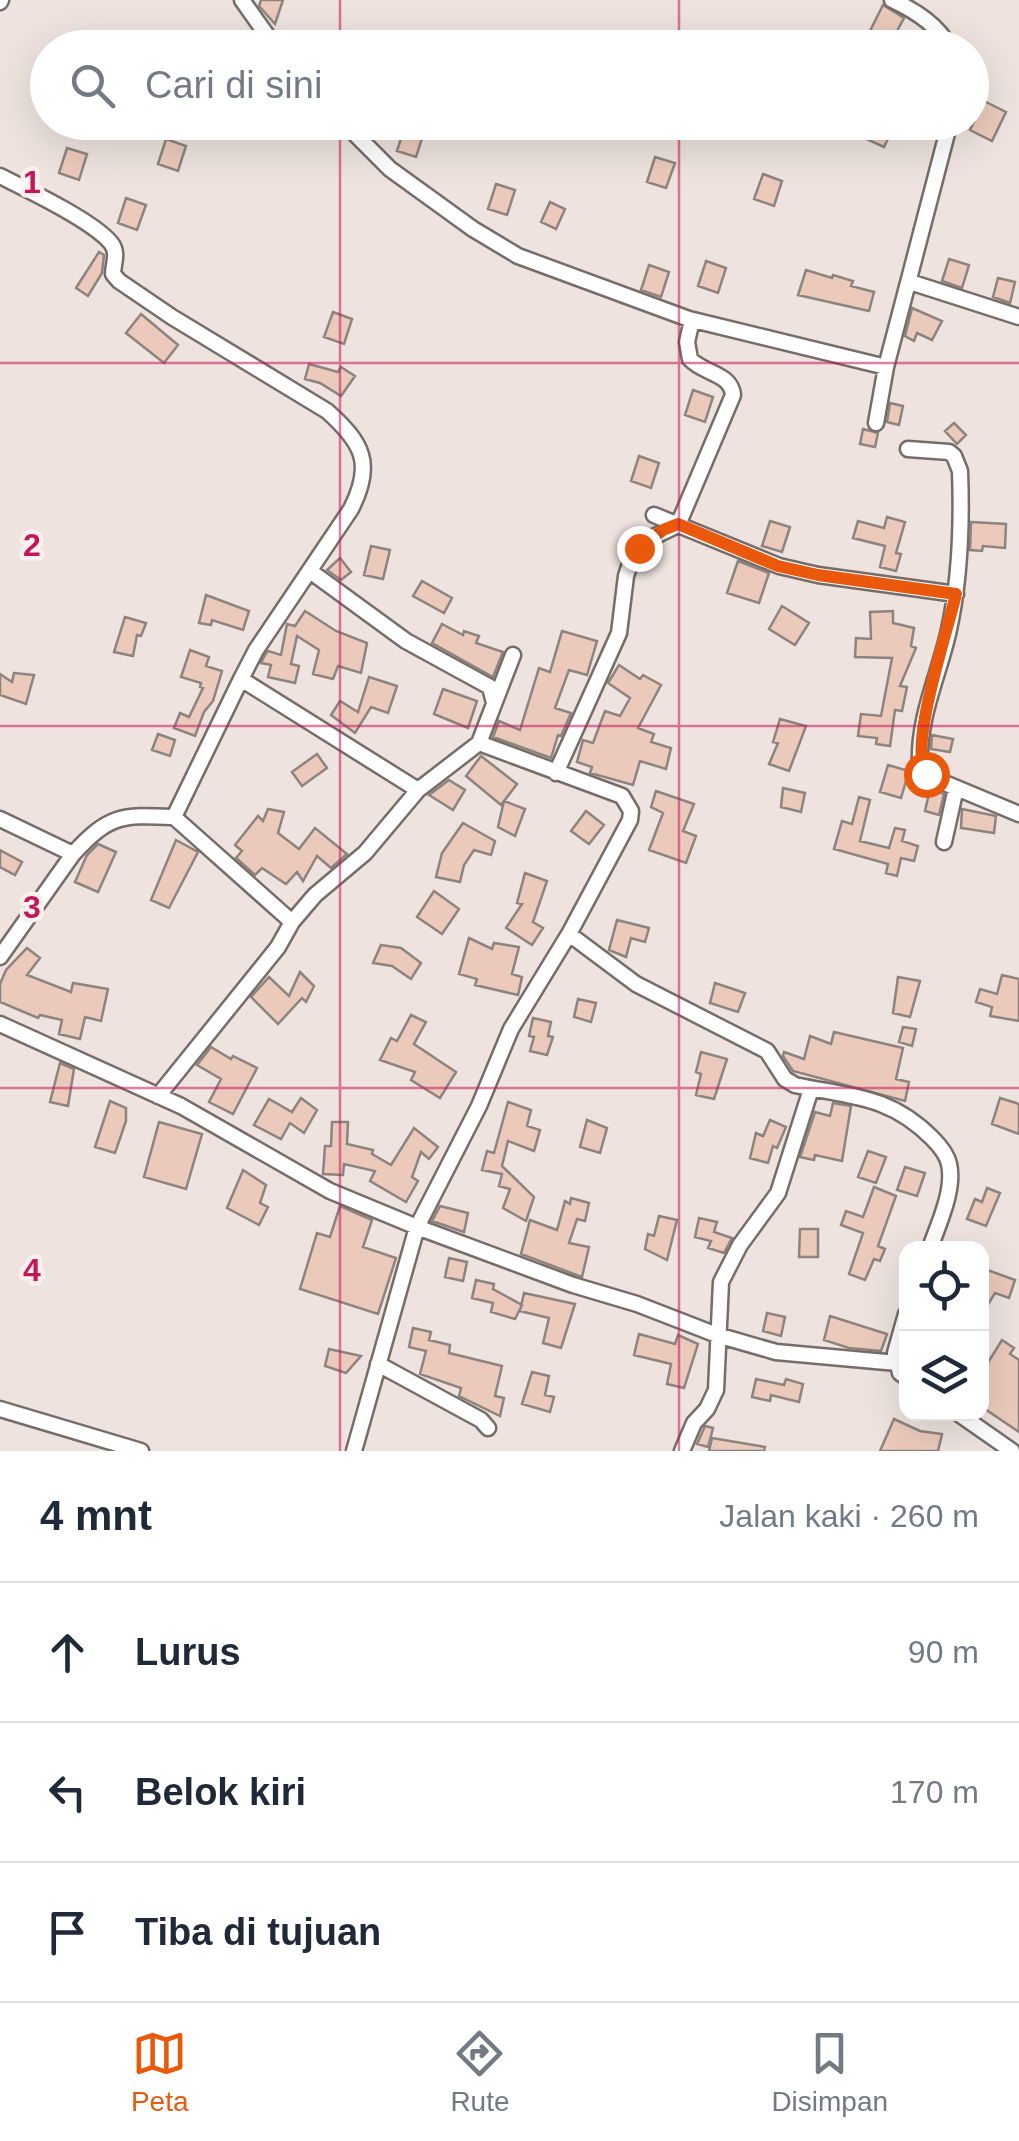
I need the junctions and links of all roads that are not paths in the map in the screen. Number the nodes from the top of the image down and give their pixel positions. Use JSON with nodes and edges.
{"nodes":[{"id":1,"x":242,"y":0,"type":"edge"},
{"id":2,"x":892,"y":0,"type":"edge"},
{"id":3,"x":263,"y":30,"type":"edge"},
{"id":4,"x":937,"y":30,"type":"edge"},
{"id":5,"x":361,"y":140,"type":"edge"},
{"id":6,"x":946,"y":140,"type":"edge"},
{"id":7,"x":0,"y":176,"type":"edge"},
{"id":8,"x":910,"y":282,"type":"junction"},
{"id":9,"x":1019,"y":317,"type":"edge"},
{"id":10,"x":692,"y":320,"type":"junction"},
{"id":11,"x":886,"y":367,"type":"junction"},
{"id":12,"x":876,"y":423,"type":"dead end"},
{"id":13,"x":908,"y":449,"type":"dead end"},
{"id":14,"x":654,"y":515,"type":"dead end"},
{"id":15,"x":678,"y":524,"type":"junction"},
{"id":16,"x":310,"y":572,"type":"junction"},
{"id":17,"x":956,"y":594,"type":"junction"},
{"id":18,"x":513,"y":654,"type":"dead end"},
{"id":19,"x":241,"y":679,"type":"junction"},
{"id":20,"x":494,"y":702,"type":"junction"},
{"id":21,"x":479,"y":742,"type":"junction"},
{"id":22,"x":556,"y":773,"type":"junction"},
{"id":23,"x":956,"y":788,"type":"junction"},
{"id":24,"x":418,"y":790,"type":"junction"},
{"id":25,"x":1019,"y":814,"type":"edge"},
{"id":26,"x":174,"y":817,"type":"junction"},
{"id":27,"x":0,"y":819,"type":"edge"},
{"id":28,"x":944,"y":842,"type":"dead end"},
{"id":29,"x":72,"y":854,"type":"junction"},
{"id":30,"x":292,"y":922,"type":"junction"},
{"id":31,"x":568,"y":934,"type":"junction"},
{"id":32,"x":0,"y":957,"type":"edge"},
{"id":33,"x":0,"y":1024,"type":"edge"},
{"id":34,"x":811,"y":1089,"type":"junction"},
{"id":35,"x":158,"y":1096,"type":"junction"},
{"id":36,"x":417,"y":1227,"type":"junction"},
{"id":37,"x":932,"y":1241,"type":"edge"},
{"id":38,"x":901,"y":1331,"type":"edge"},
{"id":39,"x":717,"y":1335,"type":"junction"},
{"id":40,"x":897,"y":1363,"type":"junction"},
{"id":41,"x":378,"y":1364,"type":"junction"},
{"id":42,"x":899,"y":1370,"type":"edge"},
{"id":43,"x":0,"y":1409,"type":"edge"},
{"id":44,"x":968,"y":1421,"type":"edge"},
{"id":45,"x":488,"y":1428,"type":"dead end"},
{"id":46,"x":141,"y":1451,"type":"edge"},
{"id":47,"x":354,"y":1451,"type":"edge"},
{"id":48,"x":682,"y":1451,"type":"edge"},
{"id":49,"x":1012,"y":1451,"type":"edge"}],
"edges":[{"from":1,"to":3,"type":"street"},
{"from":2,"to":4,"type":"street"},
{"from":5,"to":10,"type":"street"},
{"from":6,"to":8,"type":"street"},
{"from":7,"to":16,"type":"street"},
{"from":8,"to":9,"type":"street"},
{"from":8,"to":11,"type":"street"},
{"from":10,"to":11,"type":"street"},
{"from":10,"to":15,"type":"street"},
{"from":11,"to":12,"type":"street"},
{"from":13,"to":17,"type":"street"},
{"from":14,"to":15,"type":"street"},
{"from":15,"to":17,"type":"street"},
{"from":15,"to":22,"type":"street"},
{"from":16,"to":19,"type":"street"},
{"from":16,"to":20,"type":"street"},
{"from":17,"to":23,"type":"street"},
{"from":18,"to":20,"type":"street"},
{"from":19,"to":24,"type":"street"},
{"from":19,"to":26,"type":"street"},
{"from":20,"to":21,"type":"street"},
{"from":21,"to":22,"type":"street"},
{"from":21,"to":24,"type":"street"},
{"from":22,"to":31,"type":"street"},
{"from":23,"to":25,"type":"street"},
{"from":23,"to":28,"type":"street"},
{"from":24,"to":30,"type":"street"},
{"from":26,"to":29,"type":"street"},
{"from":26,"to":30,"type":"street"},
{"from":27,"to":29,"type":"street"},
{"from":29,"to":32,"type":"street"},
{"from":30,"to":35,"type":"street"},
{"from":31,"to":34,"type":"street"},
{"from":31,"to":36,"type":"street"},
{"from":33,"to":35,"type":"street"},
{"from":34,"to":37,"type":"street"},
{"from":34,"to":39,"type":"street"},
{"from":35,"to":36,"type":"street"},
{"from":36,"to":39,"type":"street"},
{"from":36,"to":41,"type":"street"},
{"from":38,"to":40,"type":"street"},
{"from":39,"to":40,"type":"street"},
{"from":39,"to":48,"type":"street"},
{"from":40,"to":42,"type":"street"},
{"from":41,"to":45,"type":"street"},
{"from":41,"to":47,"type":"street"},
{"from":43,"to":46,"type":"street"},
{"from":44,"to":49,"type":"street"}]}
